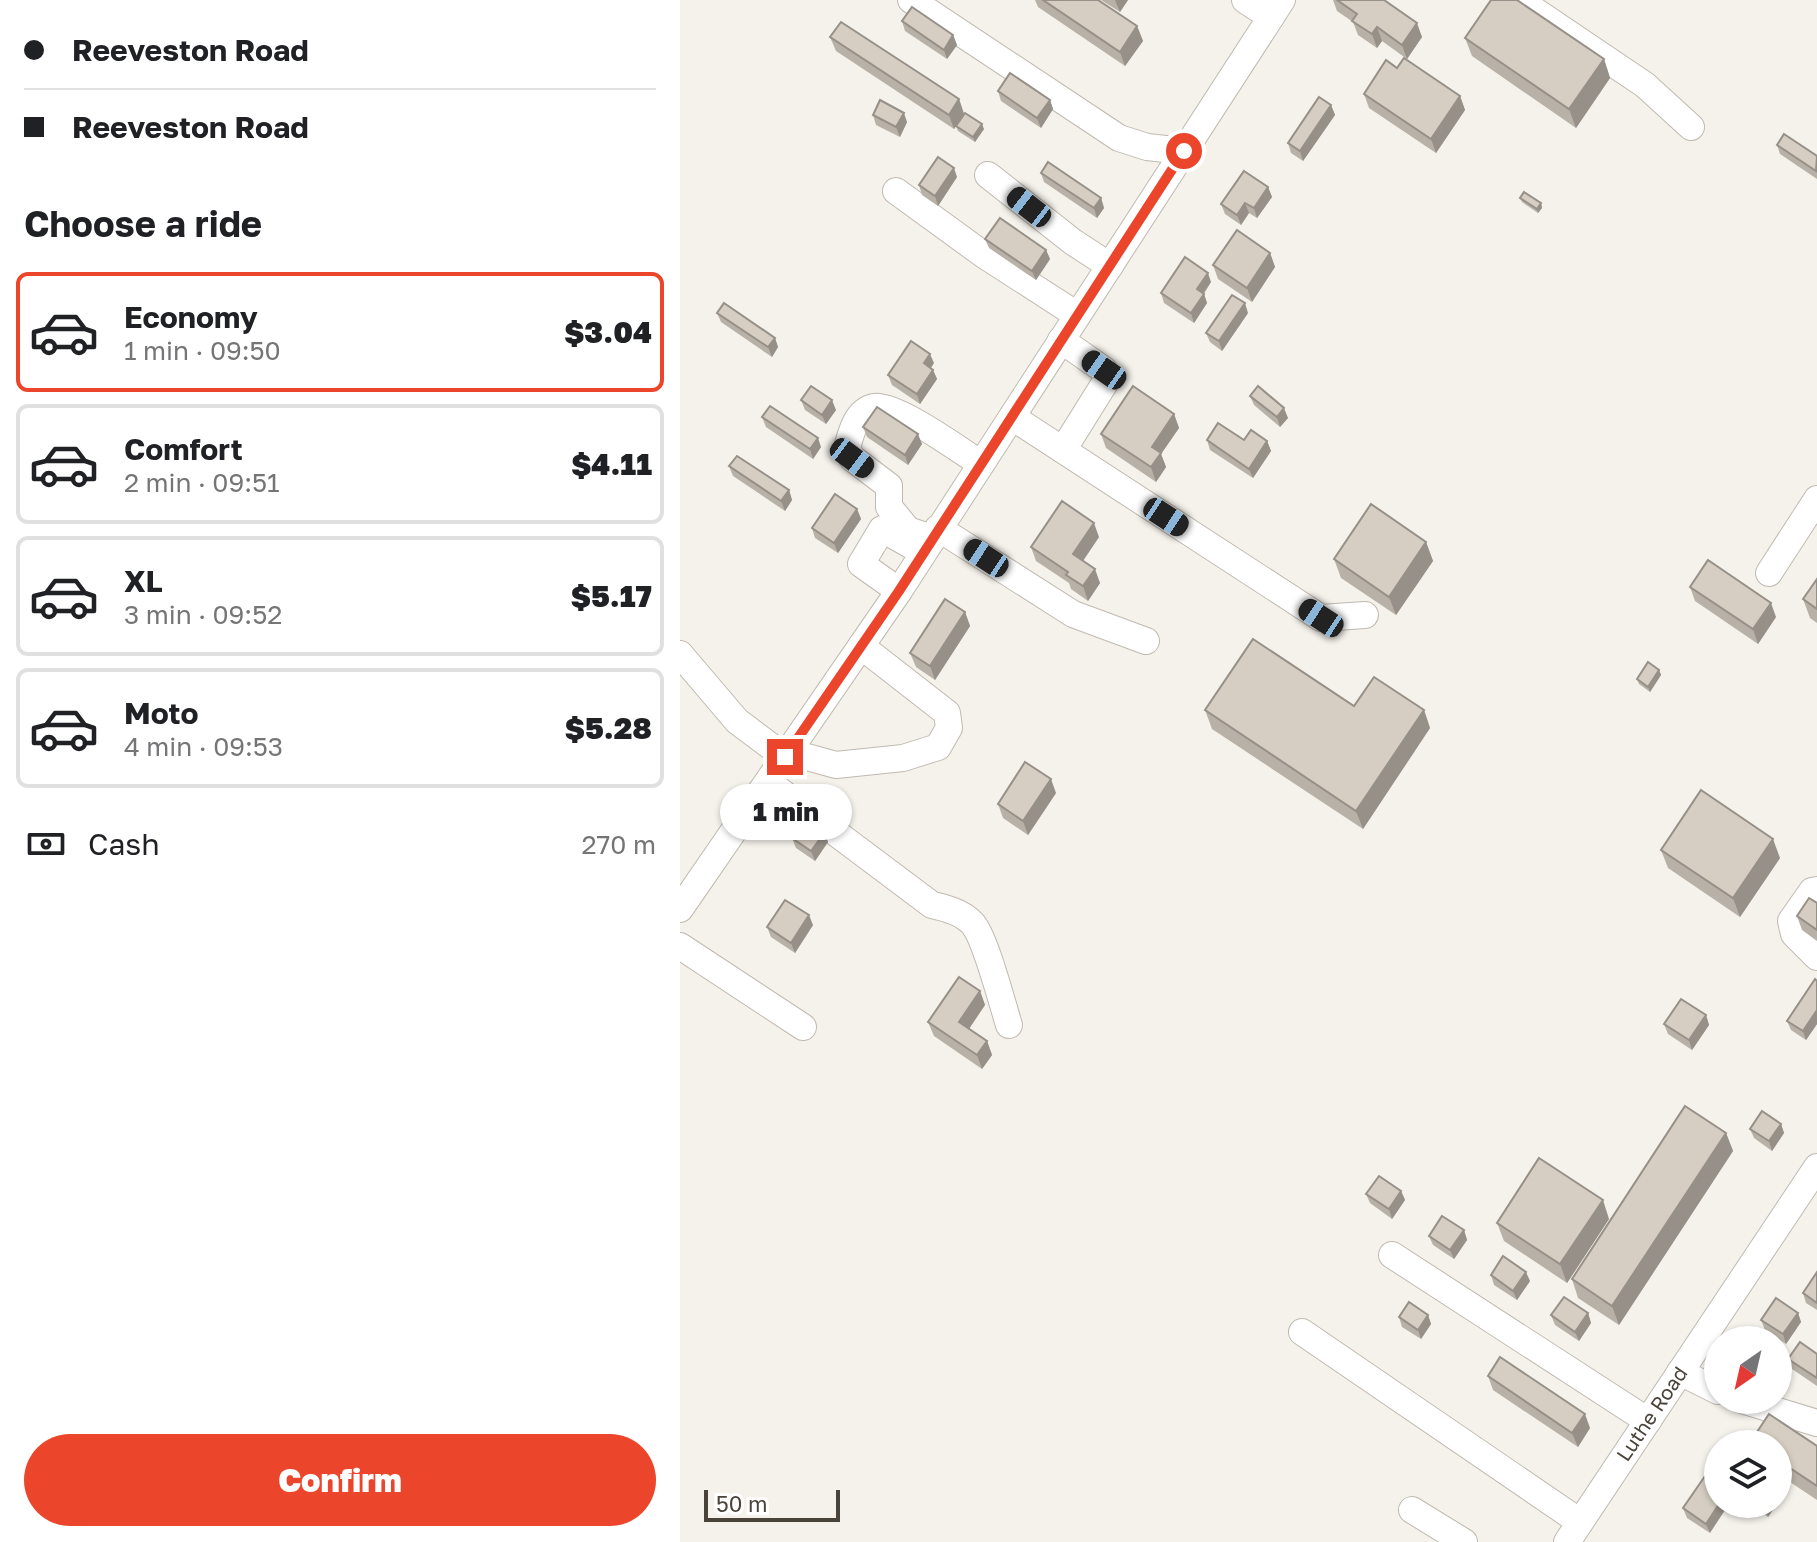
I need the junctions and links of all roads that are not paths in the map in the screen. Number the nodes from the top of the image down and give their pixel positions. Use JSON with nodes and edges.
{"nodes":[{"id":1,"x":911,"y":0,"type":"edge"},
{"id":2,"x":1245,"y":0,"type":"edge"},
{"id":3,"x":1519,"y":0,"type":"edge"},
{"id":4,"x":1276,"y":8,"type":"edge"},
{"id":5,"x":1691,"y":127,"type":"dead end"},
{"id":6,"x":1184,"y":151,"type":"junction"},
{"id":7,"x":988,"y":175,"type":"dead end"},
{"id":8,"x":896,"y":191,"type":"dead end"},
{"id":9,"x":1110,"y":266,"type":"junction"},
{"id":10,"x":1077,"y":315,"type":"junction"},
{"id":11,"x":1061,"y":340,"type":"junction"},
{"id":12,"x":1012,"y":417,"type":"junction"},
{"id":13,"x":1063,"y":450,"type":"junction"},
{"id":14,"x":981,"y":464,"type":"junction"},
{"id":15,"x":1817,"y":499,"type":"edge"},
{"id":16,"x":931,"y":539,"type":"junction"},
{"id":17,"x":1769,"y":573,"type":"dead end"},
{"id":18,"x":899,"y":591,"type":"junction"},
{"id":19,"x":1365,"y":615,"type":"dead end"},
{"id":20,"x":1146,"y":641,"type":"dead end"},
{"id":21,"x":861,"y":646,"type":"junction"},
{"id":22,"x":680,"y":654,"type":"edge"},
{"id":23,"x":787,"y":755,"type":"junction"},
{"id":24,"x":768,"y":782,"type":"junction"},
{"id":25,"x":1817,"y":890,"type":"edge"},
{"id":26,"x":680,"y":909,"type":"edge"},
{"id":27,"x":680,"y":946,"type":"edge"},
{"id":28,"x":1817,"y":957,"type":"edge"},
{"id":29,"x":1009,"y":1025,"type":"dead end"},
{"id":30,"x":803,"y":1027,"type":"dead end"},
{"id":31,"x":1817,"y":1167,"type":"edge"},
{"id":32,"x":1392,"y":1255,"type":"dead end"},
{"id":33,"x":1302,"y":1332,"type":"dead end"},
{"id":34,"x":1680,"y":1372,"type":"junction"},
{"id":35,"x":1704,"y":1384,"type":"edge"},
{"id":36,"x":1788,"y":1414,"type":"edge"},
{"id":37,"x":1648,"y":1421,"type":"junction"},
{"id":38,"x":1817,"y":1423,"type":"edge"},
{"id":39,"x":1412,"y":1510,"type":"dead end"},
{"id":40,"x":1574,"y":1532,"type":"edge"},
{"id":41,"x":1464,"y":1542,"type":"edge"}],
"edges":[{"from":1,"to":6,"type":"street"},
{"from":2,"to":4,"type":"street"},
{"from":3,"to":5,"type":"street"},
{"from":4,"to":6,"type":"street"},
{"from":6,"to":9,"type":"street"},
{"from":7,"to":9,"type":"street"},
{"from":8,"to":10,"type":"street"},
{"from":9,"to":10,"type":"street"},
{"from":10,"to":11,"type":"street"},
{"from":11,"to":12,"type":"street"},
{"from":11,"to":13,"type":"street"},
{"from":12,"to":13,"type":"street"},
{"from":12,"to":14,"type":"street"},
{"from":13,"to":19,"type":"street"},
{"from":14,"to":16,"type":"street"},
{"from":14,"to":16,"type":"street"},
{"from":15,"to":17,"type":"street"},
{"from":16,"to":18,"type":"street"},
{"from":16,"to":18,"type":"street"},
{"from":16,"to":20,"type":"street"},
{"from":18,"to":21,"type":"street"},
{"from":21,"to":23,"type":"street"},
{"from":21,"to":23,"type":"street"},
{"from":22,"to":23,"type":"street"},
{"from":23,"to":24,"type":"street"},
{"from":24,"to":26,"type":"street"},
{"from":24,"to":29,"type":"street"},
{"from":25,"to":28,"type":"street"},
{"from":27,"to":30,"type":"street"},
{"from":31,"to":34,"type":"street","name":"Luthe Road"},
{"from":32,"to":37,"type":"street"},
{"from":33,"to":40,"type":"street"},
{"from":34,"to":35,"type":"street"},
{"from":34,"to":37,"type":"street","name":"Luthe Road"},
{"from":36,"to":38,"type":"street"},
{"from":37,"to":40,"type":"street","name":"Luthe Road"},
{"from":39,"to":41,"type":"street"}]}
